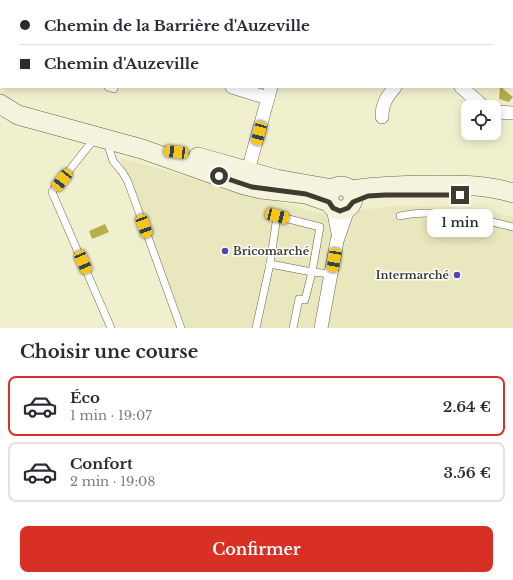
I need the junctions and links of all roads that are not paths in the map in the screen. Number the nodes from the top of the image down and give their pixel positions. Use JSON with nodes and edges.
{"nodes":[{"id":1,"x":240,"y":88,"type":"edge"},
{"id":2,"x":394,"y":88,"type":"edge"},
{"id":3,"x":462,"y":88,"type":"edge"},
{"id":4,"x":270,"y":92,"type":"edge"},
{"id":5,"x":476,"y":100,"type":"edge"},
{"id":6,"x":0,"y":104,"type":"edge"},
{"id":7,"x":501,"y":113,"type":"edge"},
{"id":8,"x":513,"y":114,"type":"edge"},
{"id":9,"x":9,"y":116,"type":"edge"},
{"id":10,"x":382,"y":117,"type":"dead end"},
{"id":11,"x":100,"y":137,"type":"junction"},
{"id":12,"x":246,"y":178,"type":"junction"},
{"id":13,"x":513,"y":192,"type":"edge"},
{"id":14,"x":345,"y":198,"type":"junction"},
{"id":15,"x":513,"y":202,"type":"edge"},
{"id":16,"x":400,"y":216,"type":"dead end"},
{"id":17,"x":513,"y":227,"type":"edge"},
{"id":18,"x":270,"y":264,"type":"junction"},
{"id":19,"x":312,"y":272,"type":"junction"},
{"id":20,"x":331,"y":274,"type":"junction"},
{"id":21,"x":111,"y":328,"type":"edge"},
{"id":22,"x":181,"y":328,"type":"edge"},
{"id":23,"x":256,"y":328,"type":"edge"},
{"id":24,"x":293,"y":328,"type":"edge"},
{"id":25,"x":321,"y":328,"type":"edge"}],
"edges":[{"from":1,"to":4,"type":"street"},
{"from":2,"to":10,"type":"street"},
{"from":3,"to":5,"type":"street"},
{"from":4,"to":12,"type":"street"},
{"from":6,"to":9,"type":"street"},
{"from":7,"to":8,"type":"street"},
{"from":9,"to":11,"type":"street"},
{"from":11,"to":12,"type":"street"},
{"from":11,"to":21,"type":"lane"},
{"from":11,"to":22,"type":"lane"},
{"from":12,"to":14,"type":"street"},
{"from":13,"to":14,"type":"street"},
{"from":14,"to":15,"type":"street"},
{"from":14,"to":20,"type":"street"},
{"from":16,"to":17,"type":"lane"},
{"from":18,"to":19,"type":"lane"},
{"from":18,"to":19,"type":"lane"},
{"from":18,"to":23,"type":"lane"},
{"from":19,"to":20,"type":"lane"},
{"from":19,"to":24,"type":"lane"},
{"from":20,"to":25,"type":"street"}]}
